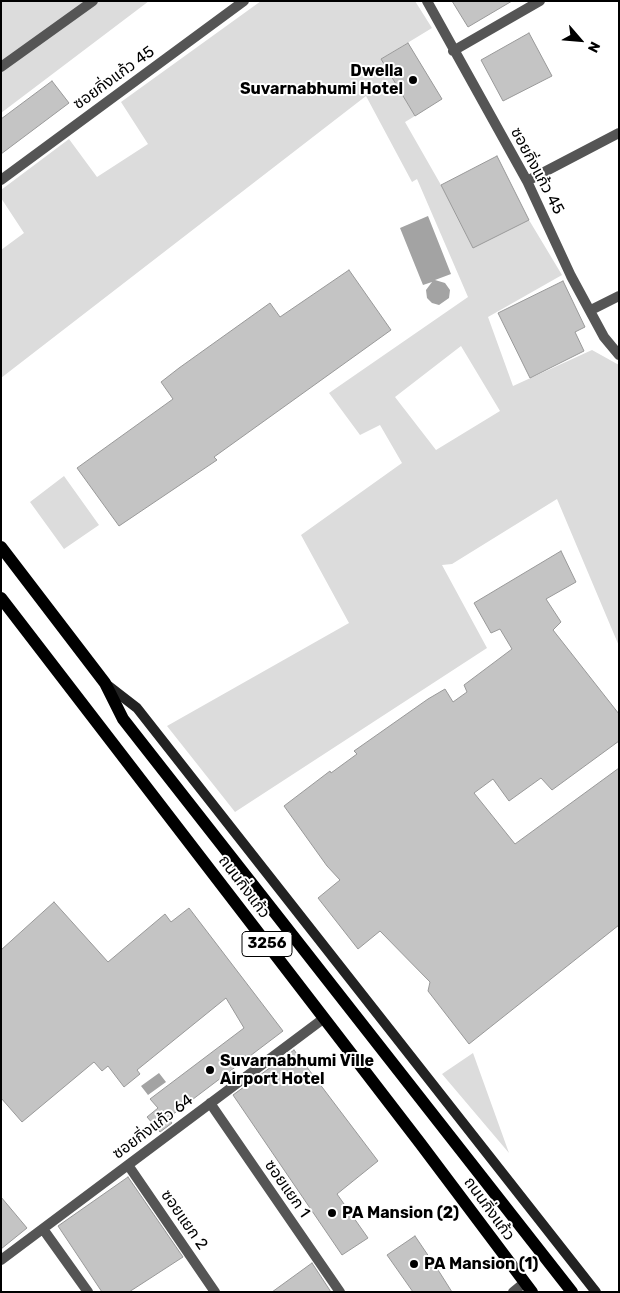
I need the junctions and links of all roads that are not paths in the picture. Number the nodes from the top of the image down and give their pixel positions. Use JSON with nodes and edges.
{"nodes":[{"id":1,"x":93,"y":1,"type":"edge"},
{"id":2,"x":244,"y":1,"type":"edge"},
{"id":3,"x":427,"y":1,"type":"edge"},
{"id":4,"x":540,"y":1,"type":"edge"},
{"id":5,"x":454,"y":50,"type":"junction"},
{"id":6,"x":1,"y":67,"type":"edge"},
{"id":7,"x":619,"y":133,"type":"edge"},
{"id":8,"x":1,"y":180,"type":"edge"},
{"id":9,"x":527,"y":181,"type":"junction"},
{"id":10,"x":619,"y":296,"type":"edge"},
{"id":11,"x":591,"y":310,"type":"junction"},
{"id":12,"x":619,"y":355,"type":"edge"},
{"id":13,"x":1,"y":547,"type":"edge"},
{"id":14,"x":1,"y":598,"type":"edge"},
{"id":15,"x":105,"y":683,"type":"junction"},
{"id":16,"x":323,"y":1019,"type":"junction"},
{"id":17,"x":210,"y":1103,"type":"junction"},
{"id":18,"x":128,"y":1164,"type":"junction"},
{"id":19,"x":44,"y":1229,"type":"junction"},
{"id":20,"x":1,"y":1260,"type":"edge"},
{"id":21,"x":528,"y":1287,"type":"edge"},
{"id":22,"x":88,"y":1292,"type":"edge"},
{"id":23,"x":215,"y":1292,"type":"edge"},
{"id":24,"x":340,"y":1292,"type":"edge"},
{"id":25,"x":513,"y":1292,"type":"edge"},
{"id":26,"x":572,"y":1292,"type":"edge"},
{"id":27,"x":596,"y":1292,"type":"edge"}],
"edges":[{"from":1,"to":6,"type":"street"},
{"from":2,"to":8,"type":"street","name":"ซอยกิ่งแก้ว 45"},
{"from":3,"to":5,"type":"street","name":"ซอยกิ่งแก้ว 45"},
{"from":4,"to":5,"type":"street"},
{"from":5,"to":9,"type":"street","name":"ซอยกิ่งแก้ว 45"},
{"from":7,"to":9,"type":"street"},
{"from":9,"to":11,"type":"street","name":"ซอยกิ่งแก้ว 45"},
{"from":10,"to":11,"type":"street"},
{"from":11,"to":12,"type":"street","name":"ซอยกิ่งแก้ว 45"},
{"from":13,"to":15,"type":"main road","name":"ถนนกิ่งแก้ว","number":"3256"},
{"from":14,"to":16,"type":"main road","name":"ถนนกิ่งแก้ว","number":"3256"},
{"from":15,"to":26,"type":"main road","name":"ถนนกิ่งแก้ว","number":"3256"},
{"from":15,"to":27,"type":"main road","name":"ถนนกิ่งแก้ว","number":"3256"},
{"from":16,"to":17,"type":"street","name":"ซอยกิ่งแก้ว 64"},
{"from":16,"to":21,"type":"main road","name":"ถนนกิ่งแก้ว","number":"3256"},
{"from":17,"to":18,"type":"street","name":"ซอยกิ่งแก้ว 64"},
{"from":17,"to":24,"type":"street","name":"ซอยแยก 1"},
{"from":18,"to":19,"type":"street","name":"ซอยกิ่งแก้ว 64"},
{"from":18,"to":23,"type":"street","name":"ซอยแยก 2"},
{"from":19,"to":20,"type":"street","name":"ซอยกิ่งแก้ว 64"},
{"from":19,"to":22,"type":"street"},
{"from":21,"to":25,"type":"street"}]}
